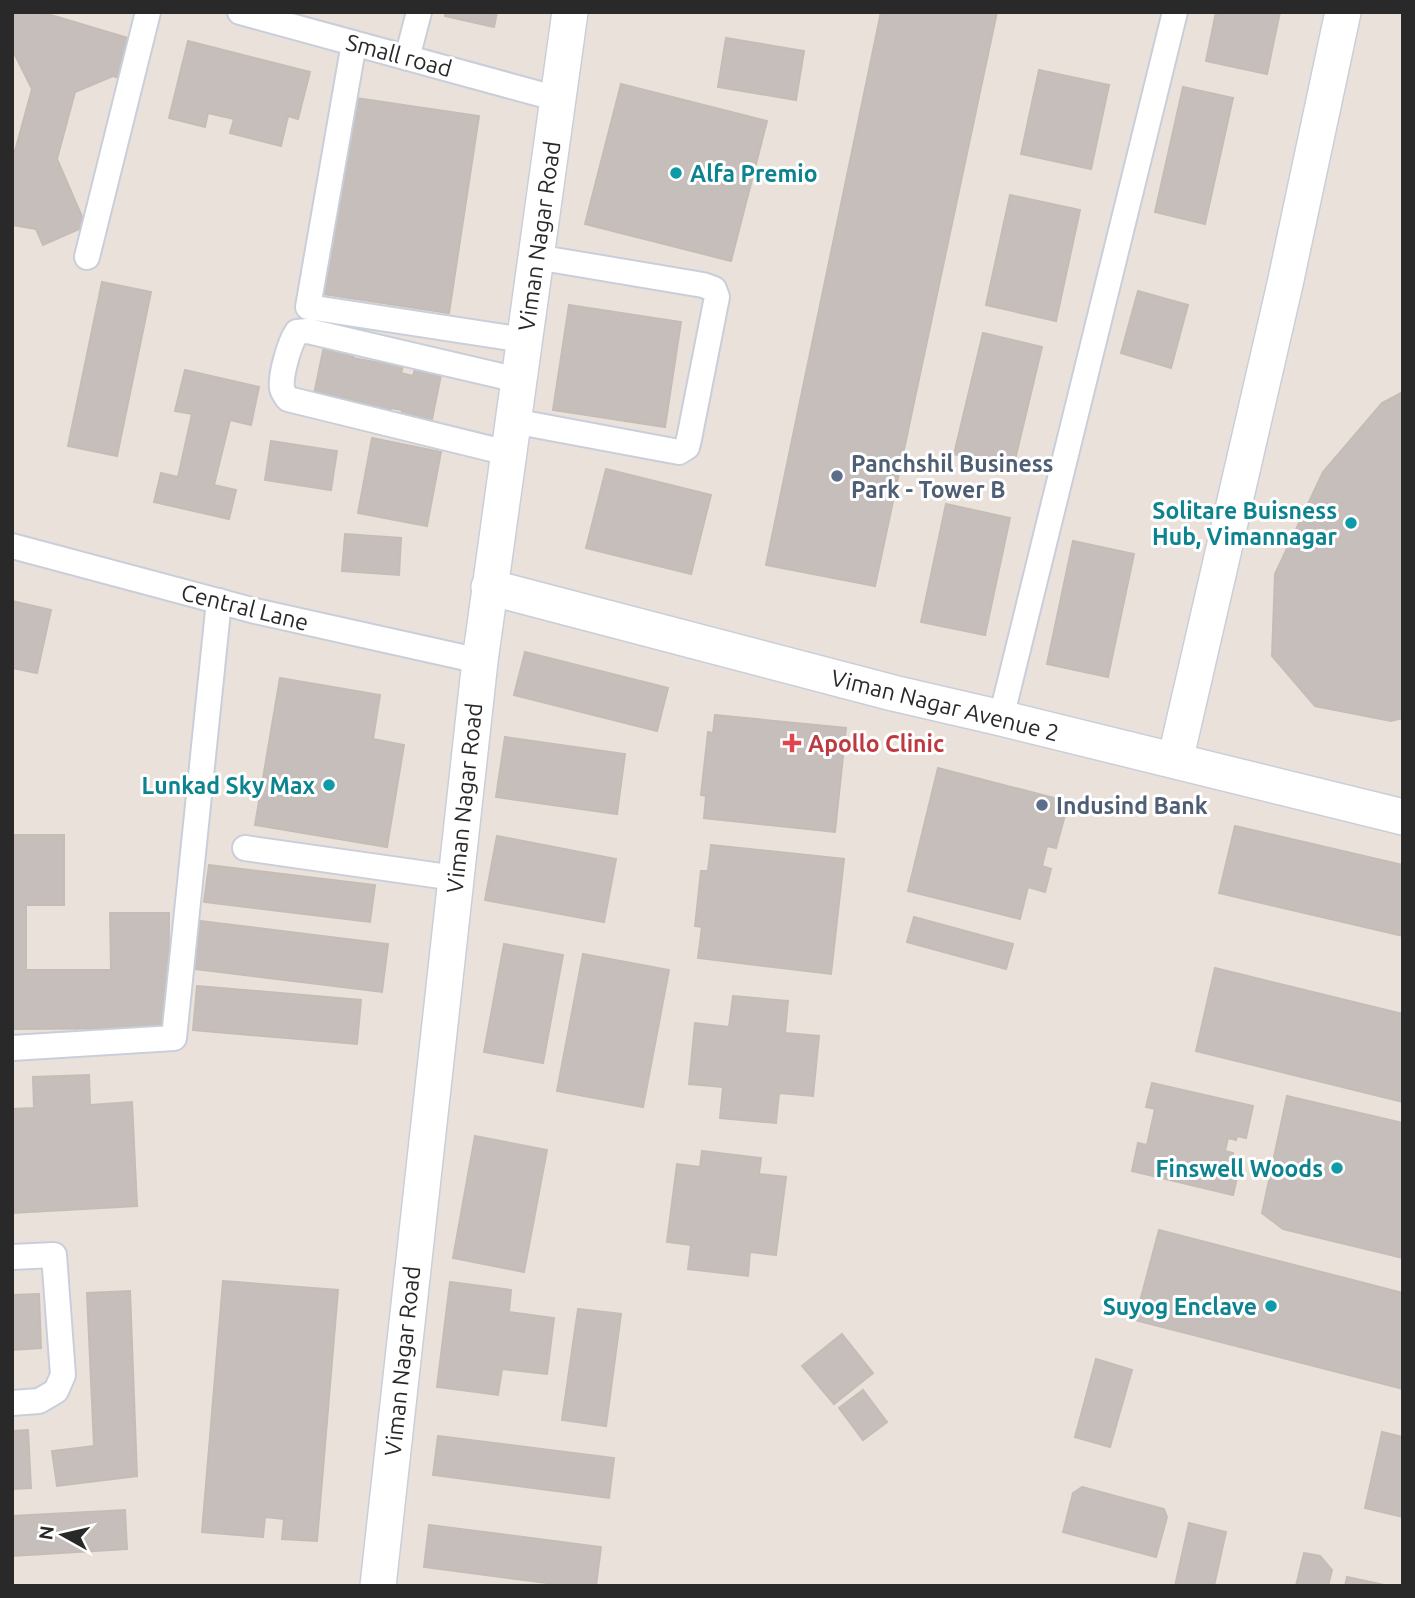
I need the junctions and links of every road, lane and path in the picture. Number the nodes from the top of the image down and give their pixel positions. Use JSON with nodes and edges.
{"nodes":[{"id":1,"x":148,"y":12,"type":"edge"},
{"id":2,"x":240,"y":12,"type":"edge"},
{"id":3,"x":419,"y":12,"type":"edge"},
{"id":4,"x":570,"y":12,"type":"edge"},
{"id":5,"x":1175,"y":12,"type":"edge"},
{"id":6,"x":1343,"y":12,"type":"edge"},
{"id":7,"x":354,"y":43,"type":"junction"},
{"id":8,"x":407,"y":58,"type":"junction"},
{"id":9,"x":558,"y":99,"type":"junction"},
{"id":10,"x":87,"y":257,"type":"dead end"},
{"id":11,"x":536,"y":257,"type":"junction"},
{"id":12,"x":524,"y":340,"type":"junction"},
{"id":13,"x":518,"y":380,"type":"junction"},
{"id":14,"x":510,"y":437,"type":"junction"},
{"id":15,"x":12,"y":546,"type":"edge"},
{"id":16,"x":489,"y":587,"type":"junction"},
{"id":17,"x":219,"y":601,"type":"junction"},
{"id":18,"x":480,"y":661,"type":"junction"},
{"id":19,"x":1001,"y":718,"type":"junction"},
{"id":20,"x":1175,"y":761,"type":"junction"},
{"id":21,"x":1403,"y":817,"type":"edge"},
{"id":22,"x":245,"y":848,"type":"dead end"},
{"id":23,"x":455,"y":878,"type":"junction"},
{"id":24,"x":12,"y":1048,"type":"edge"},
{"id":25,"x":12,"y":1257,"type":"edge"},
{"id":26,"x":12,"y":1403,"type":"edge"},
{"id":27,"x":378,"y":1586,"type":"edge"}],
"edges":[{"from":1,"to":10,"type":"street"},
{"from":2,"to":7,"type":"street","name":"Small road"},
{"from":3,"to":8,"type":"street"},
{"from":4,"to":9,"type":"street","name":"Viman Nagar Road"},
{"from":5,"to":19,"type":"street"},
{"from":6,"to":20,"type":"street"},
{"from":7,"to":8,"type":"street","name":"Small road"},
{"from":7,"to":12,"type":"street"},
{"from":8,"to":9,"type":"street","name":"Small road"},
{"from":9,"to":11,"type":"street","name":"Viman Nagar Road"},
{"from":11,"to":12,"type":"street","name":"Viman Nagar Road"},
{"from":11,"to":14,"type":"street"},
{"from":12,"to":13,"type":"street","name":"Viman Nagar Road"},
{"from":13,"to":14,"type":"street","name":"Viman Nagar Road"},
{"from":13,"to":14,"type":"street"},
{"from":14,"to":16,"type":"street","name":"Viman Nagar Road"},
{"from":15,"to":17,"type":"street","name":"Central Lane"},
{"from":16,"to":18,"type":"street","name":"Viman Nagar Road"},
{"from":16,"to":19,"type":"street","name":"Viman Nagar Avenue 2"},
{"from":17,"to":18,"type":"street","name":"Central Lane"},
{"from":17,"to":24,"type":"street"},
{"from":18,"to":23,"type":"street","name":"Viman Nagar Road"},
{"from":19,"to":20,"type":"street","name":"Viman Nagar Avenue 2"},
{"from":20,"to":21,"type":"street","name":"Viman Nagar Avenue 2"},
{"from":22,"to":23,"type":"street"},
{"from":23,"to":27,"type":"street","name":"Viman Nagar Road"},
{"from":25,"to":26,"type":"street"}]}
